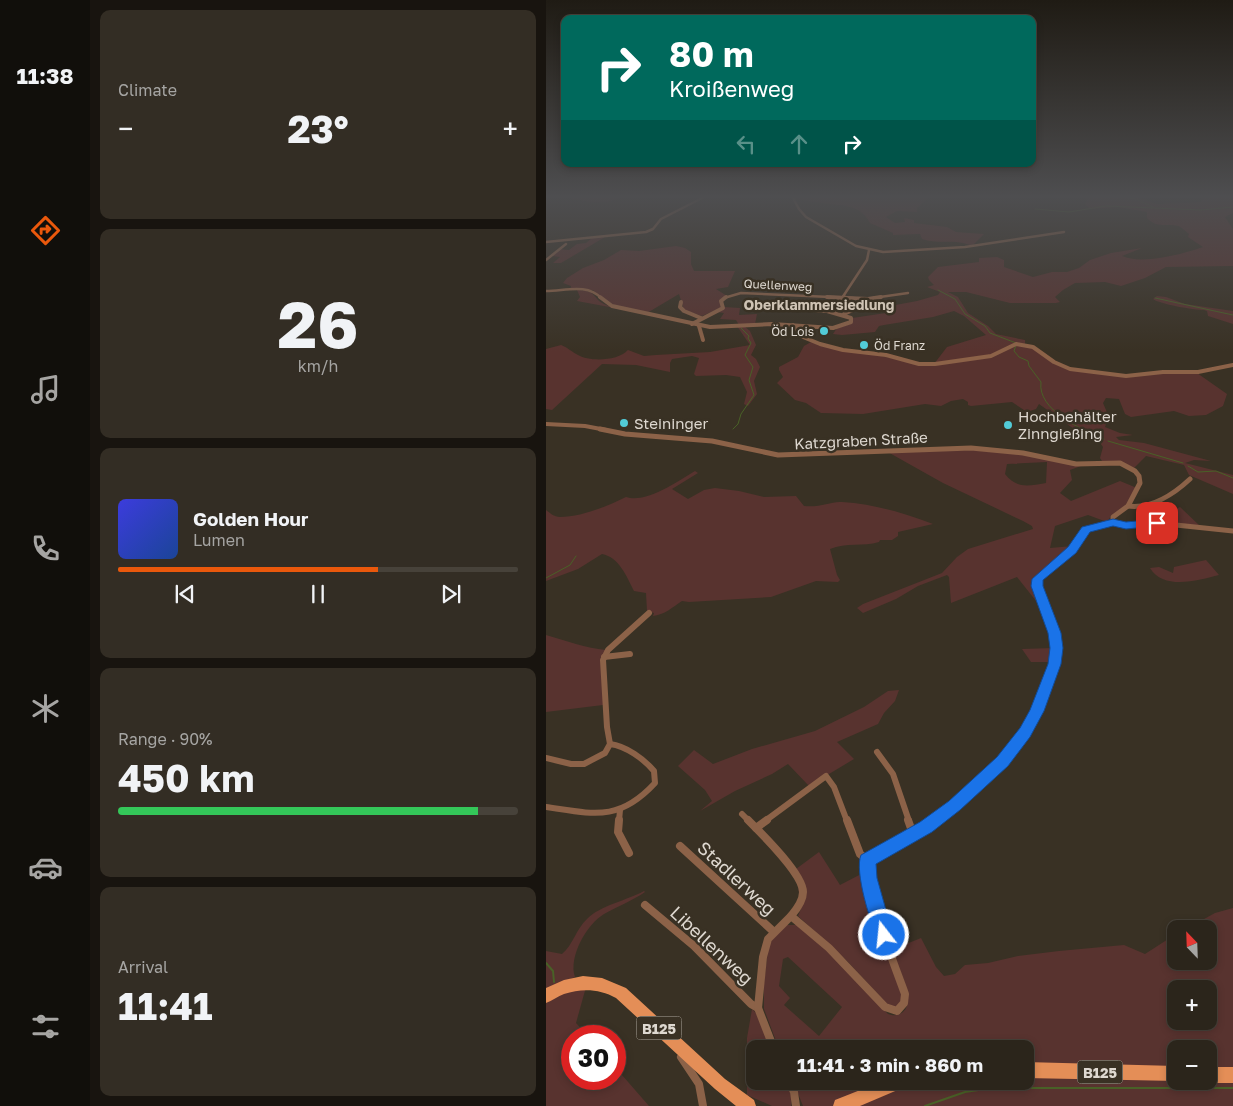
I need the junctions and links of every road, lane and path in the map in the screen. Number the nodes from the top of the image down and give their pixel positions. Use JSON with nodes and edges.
{"nodes":[{"id":1,"x":560,"y":248,"type":"edge"},
{"id":2,"x":862,"y":248,"type":"edge"},
{"id":3,"x":954,"y":248,"type":"edge"},
{"id":4,"x":869,"y":250,"type":"junction"},
{"id":5,"x":548,"y":255,"type":"edge"},
{"id":6,"x":546,"y":260,"type":"edge"},
{"id":7,"x":546,"y":291,"type":"edge"},
{"id":8,"x":908,"y":293,"type":"dead end"},
{"id":9,"x":844,"y":298,"type":"junction"},
{"id":10,"x":681,"y":302,"type":"dead end"},
{"id":11,"x":762,"y":306,"type":"dead end"},
{"id":12,"x":867,"y":308,"type":"dead end"},
{"id":13,"x":827,"y":311,"type":"junction"},
{"id":14,"x":844,"y":314,"type":"junction"},
{"id":15,"x":701,"y":318,"type":"junction"},
{"id":16,"x":692,"y":324,"type":"junction"},
{"id":17,"x":793,"y":325,"type":"junction"},
{"id":18,"x":699,"y":326,"type":"junction"},
{"id":19,"x":703,"y":340,"type":"dead end"},
{"id":20,"x":1233,"y":365,"type":"edge"},
{"id":21,"x":546,"y":424,"type":"edge"},
{"id":22,"x":1190,"y":479,"type":"dead end"},
{"id":23,"x":1128,"y":506,"type":"junction"},
{"id":24,"x":1113,"y":522,"type":"junction"},
{"id":25,"x":1233,"y":531,"type":"edge"},
{"id":26,"x":649,"y":613,"type":"dead end"},
{"id":27,"x":630,"y":654,"type":"dead end"},
{"id":28,"x":604,"y":657,"type":"junction"},
{"id":29,"x":610,"y":744,"type":"junction"},
{"id":30,"x":877,"y":752,"type":"dead end"},
{"id":31,"x":546,"y":758,"type":"edge"},
{"id":32,"x":546,"y":807,"type":"edge"},
{"id":33,"x":620,"y":810,"type":"junction"},
{"id":34,"x":742,"y":814,"type":"dead end"},
{"id":35,"x":756,"y":828,"type":"junction"},
{"id":36,"x":913,"y":834,"type":"junction"},
{"id":37,"x":680,"y":846,"type":"dead end"},
{"id":38,"x":629,"y":853,"type":"dead end"},
{"id":39,"x":867,"y":860,"type":"junction"},
{"id":40,"x":645,"y":904,"type":"dead end"},
{"id":41,"x":791,"y":916,"type":"junction"},
{"id":42,"x":774,"y":932,"type":"junction"},
{"id":43,"x":552,"y":993,"type":"edge"},
{"id":44,"x":758,"y":1008,"type":"junction"},
{"id":45,"x":770,"y":1040,"type":"edge"},
{"id":46,"x":681,"y":1057,"type":"dead end"},
{"id":47,"x":1034,"y":1070,"type":"edge"},
{"id":48,"x":1167,"y":1074,"type":"edge"},
{"id":49,"x":1217,"y":1075,"type":"edge"},
{"id":50,"x":1233,"y":1075,"type":"edge"},
{"id":51,"x":792,"y":1090,"type":"edge"},
{"id":52,"x":880,"y":1090,"type":"edge"},
{"id":53,"x":703,"y":1106,"type":"edge"},
{"id":54,"x":748,"y":1106,"type":"edge"},
{"id":55,"x":796,"y":1106,"type":"edge"},
{"id":56,"x":841,"y":1106,"type":"edge"}],
"edges":[{"from":1,"to":5,"type":"street"},
{"from":2,"to":4,"type":"street"},
{"from":3,"to":4,"type":"street"},
{"from":4,"to":9,"type":"street"},
{"from":5,"to":6,"type":"street"},
{"from":7,"to":16,"type":"street"},
{"from":8,"to":9,"type":"street","name":"Quellenweg"},
{"from":9,"to":13,"type":"street"},
{"from":9,"to":15,"type":"street","name":"Quellenweg"},
{"from":10,"to":15,"type":"street"},
{"from":11,"to":13,"type":"street"},
{"from":12,"to":14,"type":"street"},
{"from":13,"to":14,"type":"street"},
{"from":14,"to":17,"type":"street"},
{"from":15,"to":16,"type":"street","name":"Quellenweg"},
{"from":16,"to":18,"type":"street"},
{"from":17,"to":18,"type":"street"},
{"from":17,"to":20,"type":"street"},
{"from":18,"to":19,"type":"street"},
{"from":21,"to":23,"type":"street","name":"Katzgraben Straße"},
{"from":22,"to":23,"type":"street"},
{"from":23,"to":24,"type":"street"},
{"from":24,"to":25,"type":"street"},
{"from":24,"to":36,"type":"street"},
{"from":26,"to":28,"type":"street"},
{"from":27,"to":28,"type":"street"},
{"from":28,"to":29,"type":"street"},
{"from":29,"to":31,"type":"street"},
{"from":29,"to":33,"type":"street"},
{"from":30,"to":36,"type":"street"},
{"from":32,"to":33,"type":"street"},
{"from":33,"to":38,"type":"street"},
{"from":34,"to":35,"type":"street"},
{"from":35,"to":39,"type":"street"},
{"from":35,"to":41,"type":"street"},
{"from":36,"to":39,"type":"street"},
{"from":37,"to":42,"type":"street","name":"Stadlerweg"},
{"from":39,"to":41,"type":"street"},
{"from":40,"to":44,"type":"street","name":"Libellenweg"},
{"from":41,"to":42,"type":"street"},
{"from":42,"to":44,"type":"street"},
{"from":43,"to":54,"type":"main road","number":"B125"},
{"from":44,"to":45,"type":"street"},
{"from":46,"to":53,"type":"street"},
{"from":47,"to":48,"type":"main road","number":"B125"},
{"from":49,"to":50,"type":"main road"},
{"from":51,"to":55,"type":"street"},
{"from":52,"to":56,"type":"main road"}]}
